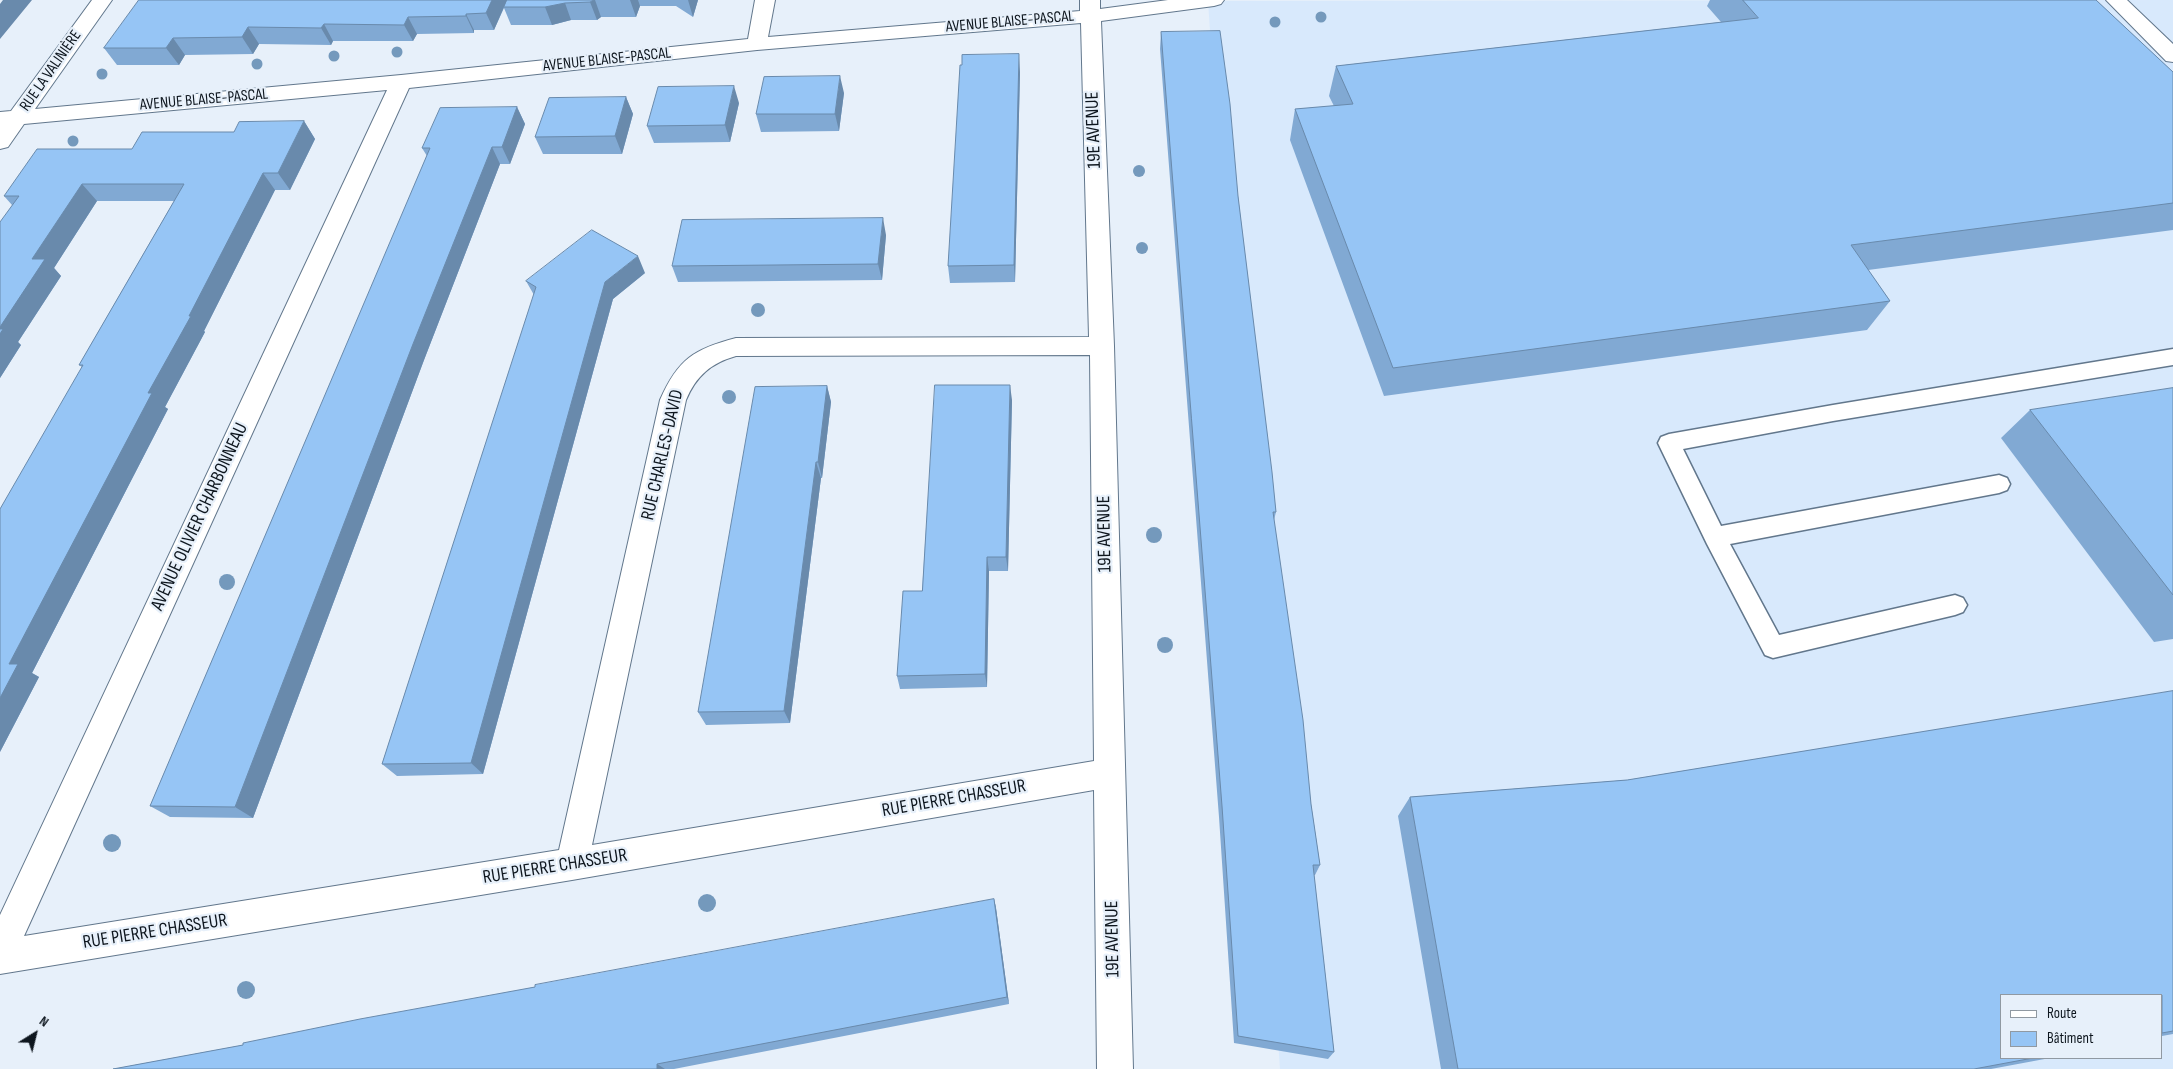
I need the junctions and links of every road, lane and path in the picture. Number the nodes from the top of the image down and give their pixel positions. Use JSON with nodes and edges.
{"nodes":[{"id":1,"x":102,"y":0,"type":"edge"},
{"id":2,"x":765,"y":0,"type":"edge"},
{"id":3,"x":1214,"y":0,"type":"edge"},
{"id":4,"x":2116,"y":0,"type":"edge"},
{"id":5,"x":1091,"y":8,"type":"edge"},
{"id":6,"x":756,"y":44,"type":"junction"},
{"id":7,"x":2173,"y":56,"type":"edge"},
{"id":8,"x":401,"y":82,"type":"junction"},
{"id":9,"x":9,"y":118,"type":"edge"},
{"id":10,"x":0,"y":142,"type":"edge"},
{"id":11,"x":1102,"y":346,"type":"junction"},
{"id":12,"x":2173,"y":357,"type":"edge"},
{"id":13,"x":1999,"y":484,"type":"dead end"},
{"id":14,"x":1715,"y":537,"type":"junction"},
{"id":15,"x":1955,"y":606,"type":"dead end"},
{"id":16,"x":1110,"y":772,"type":"junction"},
{"id":17,"x":572,"y":864,"type":"junction"},
{"id":18,"x":0,"y":952,"type":"edge"},
{"id":19,"x":0,"y":957,"type":"edge"},
{"id":20,"x":1115,"y":1069,"type":"edge"}],
"edges":[{"from":1,"to":9,"type":"street","name":"RUE LA VALINIÈRE"},
{"from":2,"to":6,"type":"street"},
{"from":3,"to":5,"type":"street","name":"AVENUE BLAISE-PASCAL"},
{"from":4,"to":7,"type":"street"},
{"from":5,"to":6,"type":"street","name":"AVENUE BLAISE-PASCAL"},
{"from":5,"to":11,"type":"street","name":"19E AVENUE"},
{"from":6,"to":8,"type":"street","name":"AVENUE BLAISE-PASCAL"},
{"from":8,"to":9,"type":"street","name":"AVENUE BLAISE-PASCAL"},
{"from":8,"to":18,"type":"street","name":"AVENUE OLIVIER CHARBONNEAU"},
{"from":9,"to":10,"type":"street","name":"RUE LA VALINIÈRE"},
{"from":11,"to":16,"type":"street","name":"19E AVENUE"},
{"from":11,"to":17,"type":"street","name":"RUE CHARLES-DAVID"},
{"from":12,"to":14,"type":"lane"},
{"from":13,"to":14,"type":"lane"},
{"from":14,"to":15,"type":"lane"},
{"from":16,"to":17,"type":"street","name":"RUE PIERRE CHASSEUR"},
{"from":16,"to":20,"type":"street","name":"19E AVENUE"},
{"from":17,"to":19,"type":"street","name":"RUE PIERRE CHASSEUR"}]}
